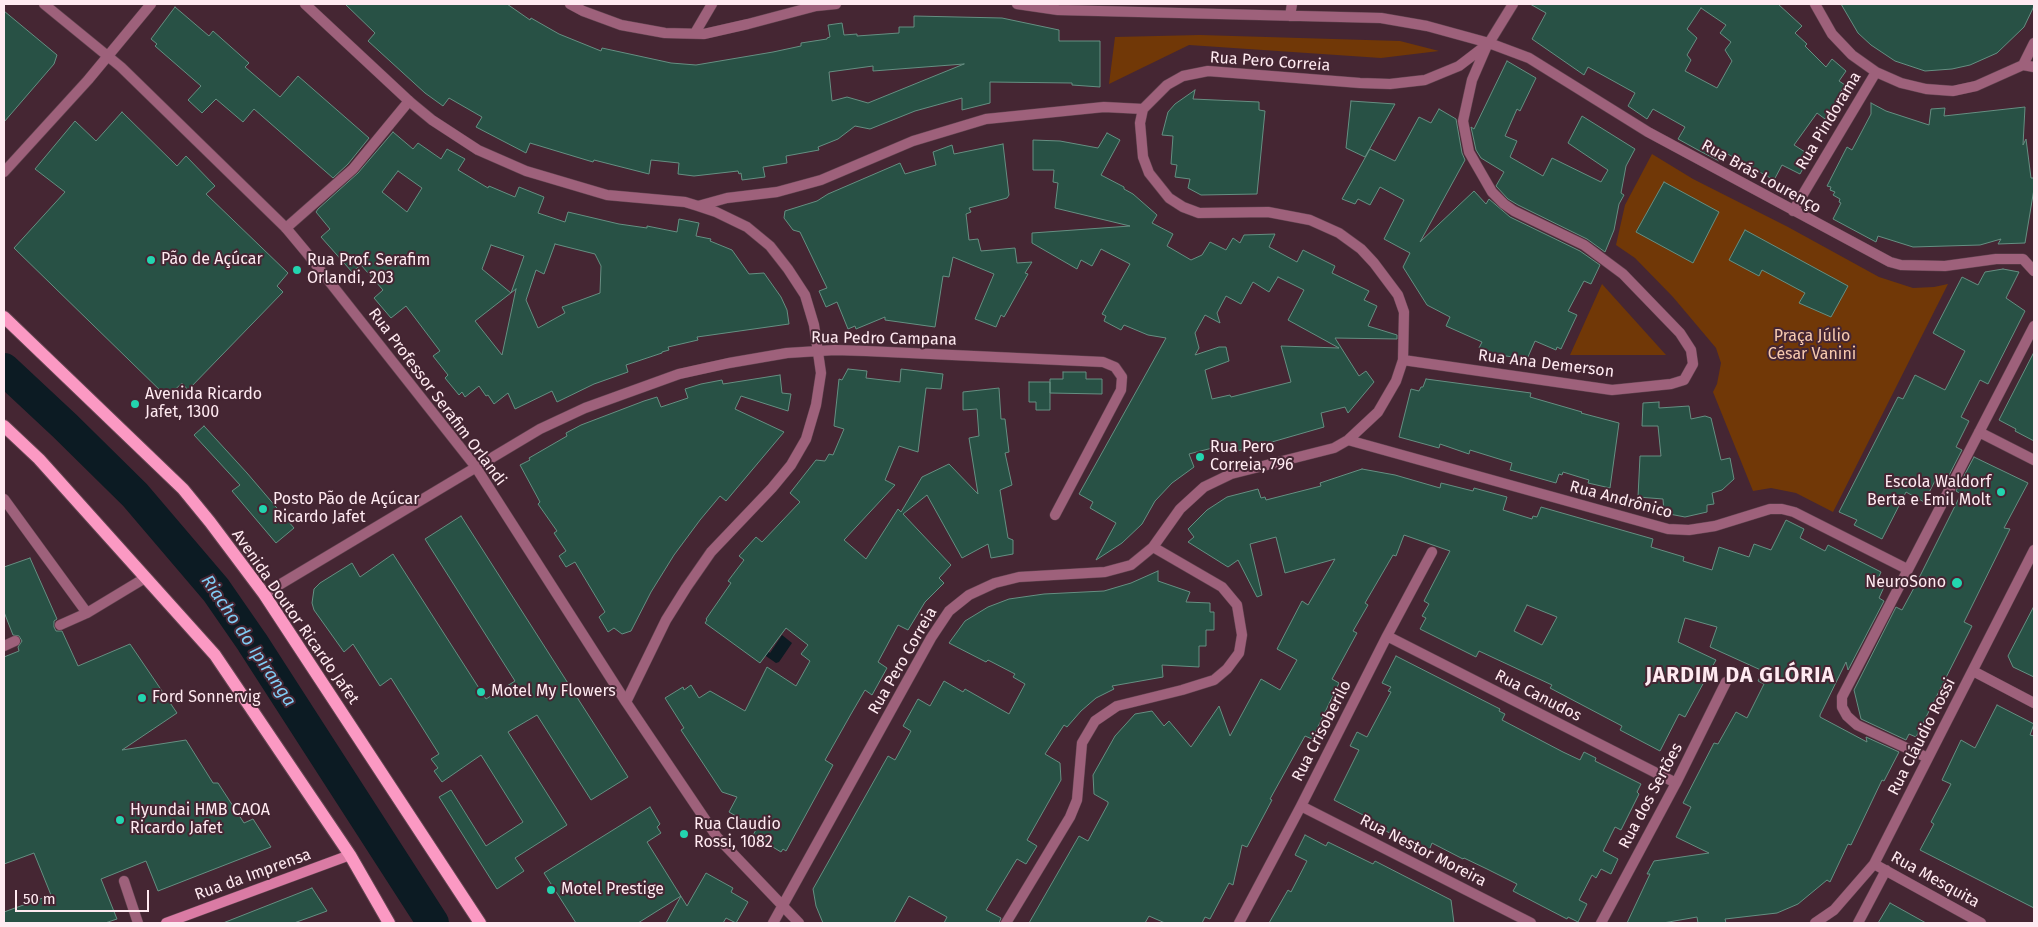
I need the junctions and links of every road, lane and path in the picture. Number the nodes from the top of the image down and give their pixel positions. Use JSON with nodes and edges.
{"nodes":[{"id":1,"x":44,"y":4,"type":"edge"},
{"id":2,"x":151,"y":4,"type":"edge"},
{"id":3,"x":305,"y":4,"type":"edge"},
{"id":4,"x":570,"y":4,"type":"edge"},
{"id":5,"x":712,"y":4,"type":"edge"},
{"id":6,"x":836,"y":4,"type":"edge"},
{"id":7,"x":1017,"y":4,"type":"edge"},
{"id":8,"x":1292,"y":4,"type":"edge"},
{"id":9,"x":1513,"y":4,"type":"edge"},
{"id":10,"x":1815,"y":4,"type":"edge"},
{"id":11,"x":1079,"y":7,"type":"edge"},
{"id":12,"x":1290,"y":16,"type":"junction"},
{"id":13,"x":695,"y":33,"type":"junction"},
{"id":14,"x":1489,"y":42,"type":"junction"},
{"id":15,"x":2034,"y":43,"type":"edge"},
{"id":16,"x":108,"y":56,"type":"junction"},
{"id":17,"x":2023,"y":65,"type":"junction"},
{"id":18,"x":2034,"y":68,"type":"edge"},
{"id":19,"x":1876,"y":72,"type":"junction"},
{"id":20,"x":409,"y":101,"type":"junction"},
{"id":21,"x":1143,"y":109,"type":"junction"},
{"id":22,"x":4,"y":172,"type":"edge"},
{"id":23,"x":698,"y":206,"type":"junction"},
{"id":24,"x":1793,"y":211,"type":"junction"},
{"id":25,"x":286,"y":228,"type":"junction"},
{"id":26,"x":2034,"y":271,"type":"edge"},
{"id":27,"x":4,"y":317,"type":"edge"},
{"id":28,"x":2034,"y":326,"type":"edge"},
{"id":29,"x":818,"y":351,"type":"junction"},
{"id":30,"x":1403,"y":360,"type":"junction"},
{"id":31,"x":4,"y":426,"type":"edge"},
{"id":32,"x":1979,"y":432,"type":"junction"},
{"id":33,"x":1348,"y":440,"type":"junction"},
{"id":34,"x":2034,"y":460,"type":"edge"},
{"id":35,"x":476,"y":466,"type":"junction"},
{"id":36,"x":4,"y":499,"type":"edge"},
{"id":37,"x":1056,"y":515,"type":"dead end"},
{"id":38,"x":1153,"y":547,"type":"junction"},
{"id":39,"x":2034,"y":550,"type":"edge"},
{"id":40,"x":1432,"y":552,"type":"dead end"},
{"id":41,"x":1907,"y":569,"type":"junction"},
{"id":42,"x":145,"y":578,"type":"junction"},
{"id":43,"x":264,"y":594,"type":"junction"},
{"id":44,"x":87,"y":613,"type":"junction"},
{"id":45,"x":60,"y":625,"type":"dead end"},
{"id":46,"x":1387,"y":636,"type":"junction"},
{"id":47,"x":15,"y":640,"type":"dead end"},
{"id":48,"x":4,"y":646,"type":"edge"},
{"id":49,"x":1973,"y":671,"type":"junction"},
{"id":50,"x":1726,"y":682,"type":"dead end"},
{"id":51,"x":626,"y":702,"type":"junction"},
{"id":52,"x":2034,"y":703,"type":"edge"},
{"id":53,"x":1928,"y":758,"type":"junction"},
{"id":54,"x":1676,"y":783,"type":"junction"},
{"id":55,"x":1302,"y":806,"type":"junction"},
{"id":56,"x":350,"y":855,"type":"junction"},
{"id":57,"x":1874,"y":864,"type":"junction"},
{"id":58,"x":1886,"y":870,"type":"junction"},
{"id":59,"x":124,"y":881,"type":"dead end"},
{"id":60,"x":782,"y":906,"type":"junction"},
{"id":61,"x":138,"y":923,"type":"edge"},
{"id":62,"x":166,"y":923,"type":"edge"},
{"id":63,"x":389,"y":923,"type":"edge"},
{"id":64,"x":480,"y":923,"type":"edge"},
{"id":65,"x":773,"y":923,"type":"edge"},
{"id":66,"x":800,"y":923,"type":"edge"},
{"id":67,"x":1006,"y":923,"type":"edge"},
{"id":68,"x":1239,"y":923,"type":"edge"},
{"id":69,"x":1531,"y":923,"type":"edge"},
{"id":70,"x":1601,"y":923,"type":"edge"},
{"id":71,"x":1815,"y":923,"type":"edge"},
{"id":72,"x":1858,"y":923,"type":"edge"},
{"id":73,"x":1982,"y":923,"type":"edge"}],
"edges":[{"from":1,"to":16,"type":"street","name":"Rua Professor Serafim Orlandi"},
{"from":2,"to":16,"type":"street"},
{"from":3,"to":20,"type":"street"},
{"from":4,"to":13,"type":"street"},
{"from":5,"to":13,"type":"street"},
{"from":6,"to":13,"type":"street"},
{"from":7,"to":11,"type":"street","name":"Rua Brás Lourenço"},
{"from":8,"to":12,"type":"street"},
{"from":9,"to":14,"type":"street","name":"Rua Pero Correia"},
{"from":10,"to":19,"type":"street"},
{"from":11,"to":12,"type":"street","name":"Rua Brás Lourenço"},
{"from":12,"to":14,"type":"street","name":"Rua Brás Lourenço"},
{"from":14,"to":21,"type":"street","name":"Rua Pero Correia"},
{"from":14,"to":24,"type":"street","name":"Rua Brás Lourenço"},
{"from":14,"to":30,"type":"street","name":"Rua Ana Demerson"},
{"from":15,"to":17,"type":"street"},
{"from":16,"to":22,"type":"street"},
{"from":16,"to":25,"type":"street","name":"Rua Professor Serafim Orlandi"},
{"from":17,"to":18,"type":"street"},
{"from":17,"to":19,"type":"street"},
{"from":19,"to":24,"type":"street","name":"Rua Pindorama"},
{"from":20,"to":23,"type":"street"},
{"from":20,"to":25,"type":"street"},
{"from":21,"to":23,"type":"street"},
{"from":21,"to":30,"type":"street","name":"Rua Pero Correia"},
{"from":23,"to":29,"type":"street"},
{"from":24,"to":26,"type":"street","name":"Rua Brás Lourenço"},
{"from":25,"to":35,"type":"street","name":"Rua Professor Serafim Orlandi"},
{"from":27,"to":43,"type":"main road","name":"Avenida Doutor Ricardo Jafet"},
{"from":28,"to":32,"type":"street"},
{"from":29,"to":35,"type":"street","name":"Rua Pedro Campana"},
{"from":29,"to":37,"type":"street","name":"Rua Pedro Campana"},
{"from":29,"to":51,"type":"street"},
{"from":30,"to":33,"type":"street","name":"Rua Pero Correia"},
{"from":31,"to":42,"type":"main road"},
{"from":32,"to":34,"type":"street"},
{"from":32,"to":41,"type":"street"},
{"from":33,"to":38,"type":"street","name":"Rua Pero Correia"},
{"from":33,"to":41,"type":"street","name":"Rua Andrônico"},
{"from":35,"to":43,"type":"street","name":"Rua Pedro Campana"},
{"from":35,"to":51,"type":"street","name":"Rua Professor Serafim Orlandi"},
{"from":36,"to":44,"type":"street"},
{"from":38,"to":60,"type":"street","name":"Rua Pero Correia"},
{"from":38,"to":67,"type":"street"},
{"from":39,"to":49,"type":"street","name":"Rua Cláudio Rossi"},
{"from":40,"to":46,"type":"street","name":"Rua Crisoberilo"},
{"from":41,"to":53,"type":"street"},
{"from":42,"to":44,"type":"street"},
{"from":42,"to":56,"type":"main road"},
{"from":43,"to":64,"type":"main road","name":"Avenida Doutor Ricardo Jafet"},
{"from":44,"to":45,"type":"street"},
{"from":46,"to":54,"type":"street","name":"Rua Canudos"},
{"from":46,"to":55,"type":"street","name":"Rua Crisoberilo"},
{"from":47,"to":48,"type":"street"},
{"from":49,"to":52,"type":"street"},
{"from":49,"to":53,"type":"street","name":"Rua Cláudio Rossi"},
{"from":50,"to":54,"type":"street","name":"Rua dos Sertões"},
{"from":51,"to":60,"type":"street","name":"Rua Professor Serafim Orlandi"},
{"from":53,"to":57,"type":"street","name":"Rua Cláudio Rossi"},
{"from":54,"to":70,"type":"street","name":"Rua dos Sertões"},
{"from":55,"to":68,"type":"street","name":"Rua Crisoberilo"},
{"from":55,"to":69,"type":"street","name":"Rua Nestor Moreira"},
{"from":56,"to":62,"type":"street","name":"Rua da Imprensa"},
{"from":56,"to":63,"type":"main road"},
{"from":57,"to":58,"type":"street","name":"Rua Mesquita"},
{"from":57,"to":71,"type":"street","name":"Rua Cláudio Rossi"},
{"from":58,"to":72,"type":"street"},
{"from":58,"to":73,"type":"street","name":"Rua Mesquita"},
{"from":59,"to":61,"type":"street"},
{"from":60,"to":65,"type":"street","name":"Rua Pero Correia"},
{"from":60,"to":66,"type":"street"}]}
